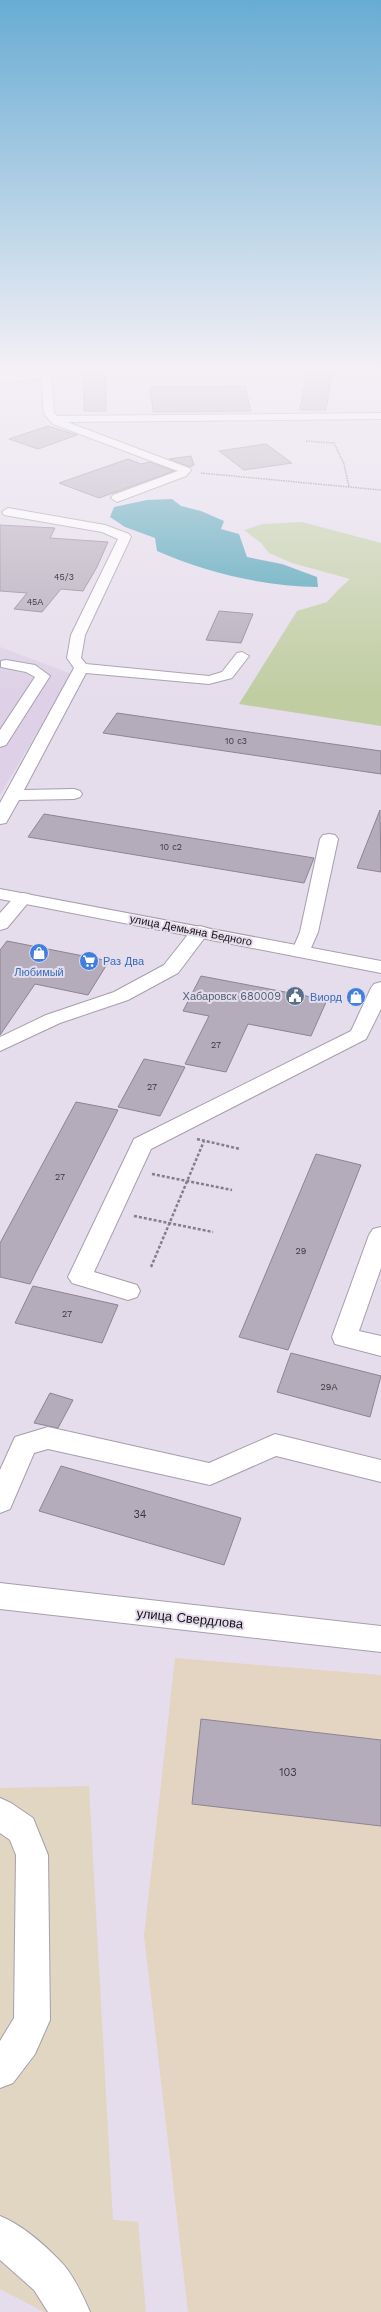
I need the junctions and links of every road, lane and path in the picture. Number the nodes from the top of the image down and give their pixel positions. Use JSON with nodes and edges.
{"nodes":[{"id":1,"x":166,"y":480,"type":"edge"},
{"id":2,"x":267,"y":480,"type":"edge"},
{"id":3,"x":348,"y":480,"type":"edge"},
{"id":4,"x":349,"y":487,"type":"junction"},
{"id":5,"x":381,"y":490,"type":"edge"},
{"id":6,"x":117,"y":498,"type":"dead end"},
{"id":7,"x":8,"y":512,"type":"dead end"},
{"id":8,"x":242,"y":656,"type":"dead end"},
{"id":9,"x":2,"y":666,"type":"edge"},
{"id":10,"x":81,"y":668,"type":"junction"},
{"id":11,"x":0,"y":742,"type":"edge"},
{"id":12,"x":74,"y":794,"type":"dead end"},
{"id":13,"x":13,"y":795,"type":"junction"},
{"id":14,"x":0,"y":819,"type":"edge"},
{"id":15,"x":329,"y":839,"type":"dead end"},
{"id":16,"x":0,"y":894,"type":"edge"},
{"id":17,"x":23,"y":898,"type":"junction"},
{"id":18,"x":0,"y":924,"type":"edge"},
{"id":19,"x":200,"y":932,"type":"junction"},
{"id":20,"x":301,"y":951,"type":"junction"},
{"id":21,"x":381,"y":967,"type":"edge"},
{"id":22,"x":381,"y":988,"type":"edge"},
{"id":23,"x":0,"y":1045,"type":"edge"},
{"id":24,"x":194,"y":1139,"type":"dead end"},
{"id":25,"x":204,"y":1141,"type":"junction"},
{"id":26,"x":240,"y":1148,"type":"dead end"},
{"id":27,"x":146,"y":1172,"type":"dead end"},
{"id":28,"x":187,"y":1181,"type":"junction"},
{"id":29,"x":232,"y":1190,"type":"dead end"},
{"id":30,"x":133,"y":1216,"type":"dead end"},
{"id":31,"x":169,"y":1223,"type":"junction"},
{"id":32,"x":213,"y":1232,"type":"dead end"},
{"id":33,"x":381,"y":1235,"type":"edge"},
{"id":34,"x":151,"y":1267,"type":"dead end"},
{"id":35,"x":128,"y":1291,"type":"dead end"},
{"id":36,"x":381,"y":1346,"type":"edge"},
{"id":37,"x":381,"y":1471,"type":"edge"},
{"id":38,"x":3,"y":1486,"type":"edge"},
{"id":39,"x":0,"y":1596,"type":"edge"},
{"id":40,"x":381,"y":1639,"type":"edge"},
{"id":41,"x":0,"y":1814,"type":"edge"},
{"id":42,"x":0,"y":2070,"type":"edge"},
{"id":43,"x":0,"y":2235,"type":"edge"},
{"id":44,"x":70,"y":2312,"type":"edge"}],
"edges":[{"from":1,"to":6,"type":"street"},
{"from":2,"to":4,"type":"path"},
{"from":3,"to":4,"type":"path"},
{"from":4,"to":5,"type":"path"},
{"from":7,"to":10,"type":"street"},
{"from":8,"to":10,"type":"street"},
{"from":9,"to":11,"type":"street"},
{"from":10,"to":13,"type":"street"},
{"from":12,"to":13,"type":"street"},
{"from":13,"to":14,"type":"street"},
{"from":15,"to":20,"type":"street"},
{"from":16,"to":17,"type":"street","name":"улица Демьяна Бедного"},
{"from":17,"to":18,"type":"street"},
{"from":17,"to":19,"type":"street","name":"улица Демьяна Бедного"},
{"from":19,"to":20,"type":"street","name":"улица Демьяна Бедного"},
{"from":19,"to":23,"type":"street"},
{"from":20,"to":21,"type":"street","name":"улица Демьяна Бедного"},
{"from":22,"to":35,"type":"street"},
{"from":24,"to":25,"type":"path"},
{"from":25,"to":26,"type":"path"},
{"from":25,"to":28,"type":"path"},
{"from":27,"to":28,"type":"path"},
{"from":28,"to":29,"type":"path"},
{"from":28,"to":31,"type":"path"},
{"from":30,"to":31,"type":"path"},
{"from":31,"to":32,"type":"path"},
{"from":31,"to":34,"type":"path"},
{"from":33,"to":36,"type":"street"},
{"from":37,"to":38,"type":"street"},
{"from":39,"to":40,"type":"street","name":"улица Свердлова"},
{"from":41,"to":42,"type":"street"},
{"from":43,"to":44,"type":"street"}]}
